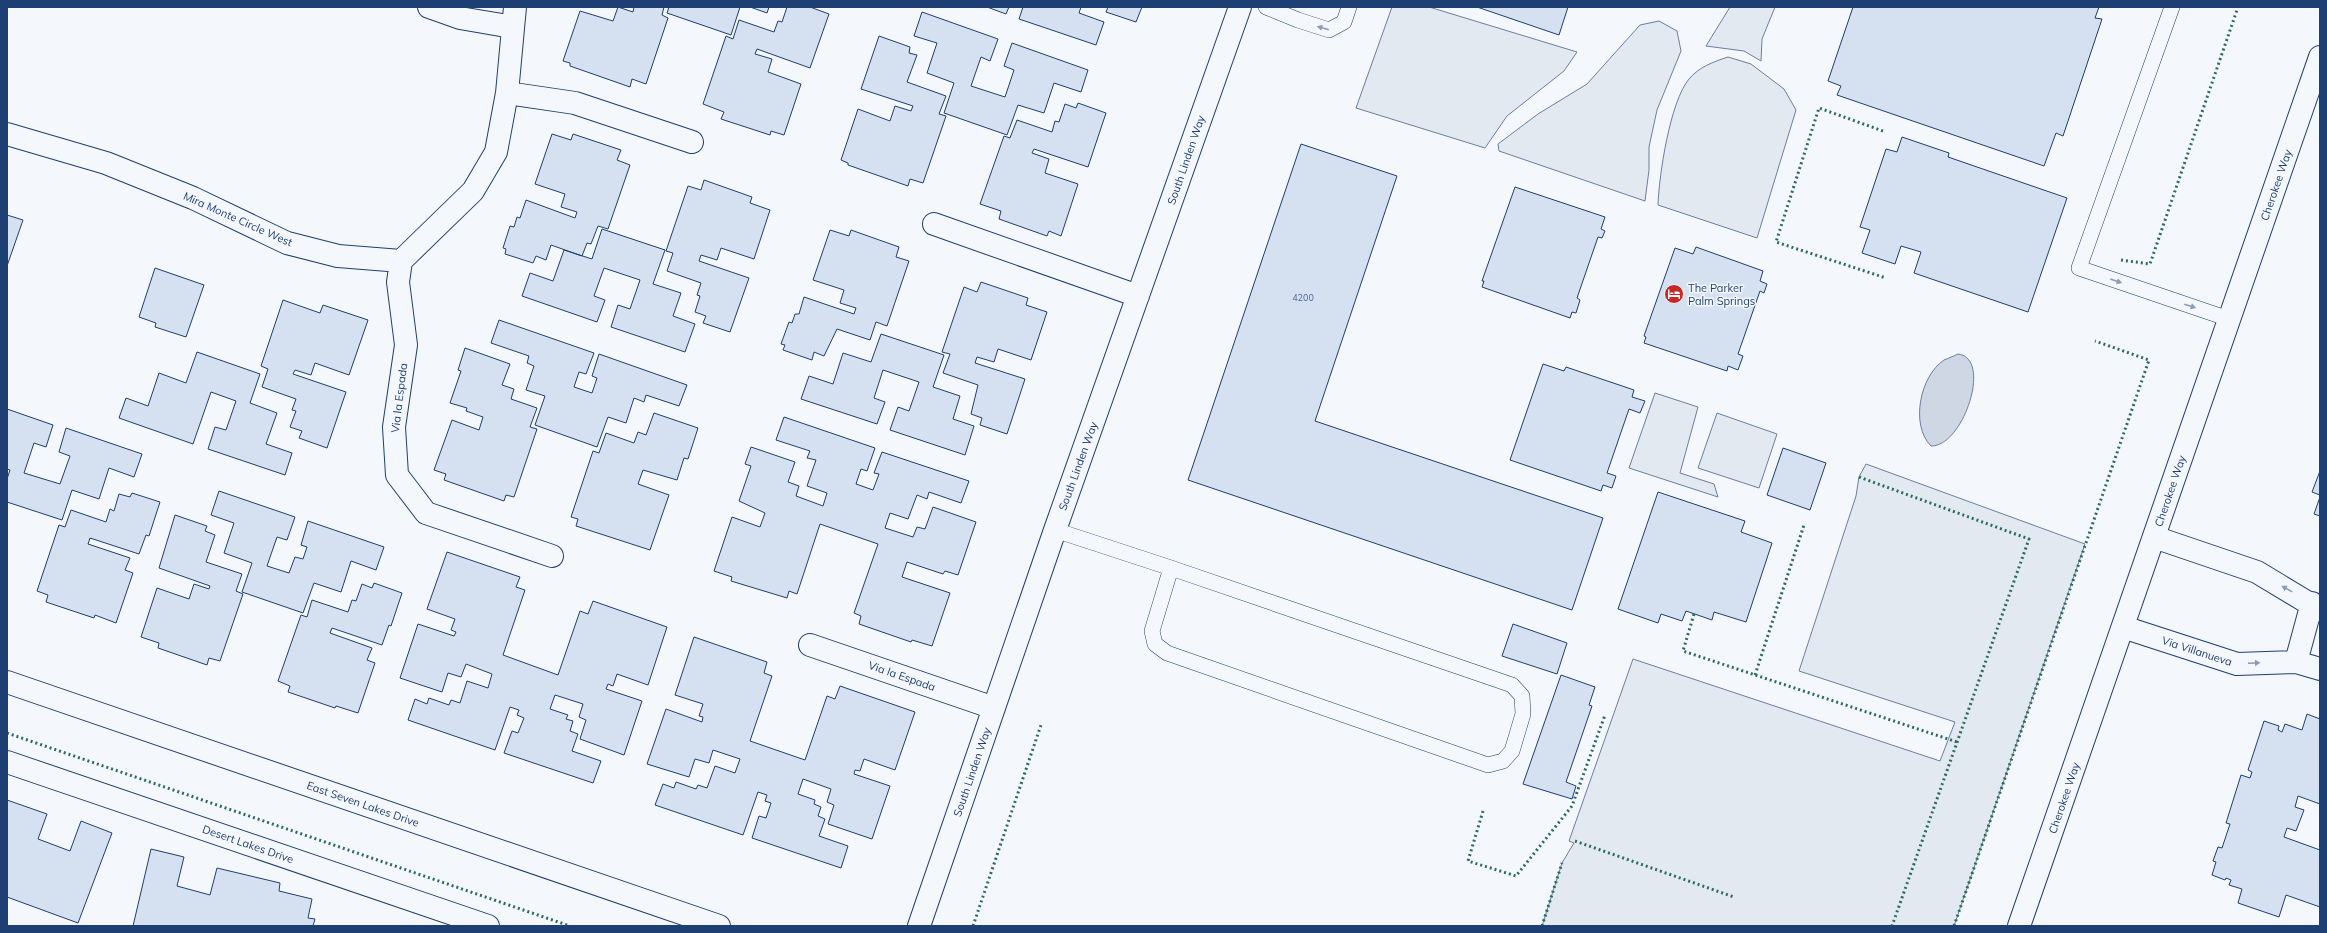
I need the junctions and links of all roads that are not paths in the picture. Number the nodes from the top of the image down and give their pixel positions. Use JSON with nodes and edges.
{"nodes":[{"id":1,"x":429,"y":7,"type":"edge"},
{"id":2,"x":1240,"y":7,"type":"edge"},
{"id":3,"x":1266,"y":7,"type":"edge"},
{"id":4,"x":1349,"y":7,"type":"edge"},
{"id":5,"x":2172,"y":7,"type":"edge"},
{"id":6,"x":514,"y":17,"type":"edge"},
{"id":7,"x":2320,"y":57,"type":"edge"},
{"id":8,"x":507,"y":93,"type":"junction"},
{"id":9,"x":7,"y":134,"type":"edge"},
{"id":10,"x":692,"y":142,"type":"dead end"},
{"id":11,"x":934,"y":224,"type":"dead end"},
{"id":12,"x":400,"y":261,"type":"junction"},
{"id":13,"x":1138,"y":296,"type":"junction"},
{"id":14,"x":2229,"y":319,"type":"junction"},
{"id":15,"x":1055,"y":530,"type":"junction"},
{"id":16,"x":2154,"y":537,"type":"junction"},
{"id":17,"x":552,"y":556,"type":"dead end"},
{"id":18,"x":1171,"y":568,"type":"junction"},
{"id":19,"x":2316,"y":606,"type":"edge"},
{"id":20,"x":2123,"y":627,"type":"junction"},
{"id":21,"x":810,"y":645,"type":"dead end"},
{"id":22,"x":2296,"y":662,"type":"junction"},
{"id":23,"x":2320,"y":669,"type":"edge"},
{"id":24,"x":7,"y":682,"type":"edge"},
{"id":25,"x":994,"y":708,"type":"junction"},
{"id":26,"x":7,"y":762,"type":"edge"},
{"id":27,"x":488,"y":926,"type":"edge"},
{"id":28,"x":719,"y":926,"type":"edge"},
{"id":29,"x":919,"y":926,"type":"edge"},
{"id":30,"x":2020,"y":926,"type":"edge"}],
"edges":[{"from":1,"to":6,"type":"street"},
{"from":2,"to":13,"type":"street","name":"South Linden Way"},
{"from":4,"to":3,"type":"lane","one_way":true},
{"from":5,"to":14,"type":"lane","one_way":true},
{"from":6,"to":8,"type":"street"},
{"from":7,"to":14,"type":"street","name":"Cherokee Way"},
{"from":8,"to":10,"type":"street"},
{"from":8,"to":12,"type":"street"},
{"from":9,"to":12,"type":"street","name":"Mira Monte Circle West"},
{"from":11,"to":13,"type":"street"},
{"from":12,"to":17,"type":"street","name":"Via la Espada"},
{"from":13,"to":15,"type":"street","name":"South Linden Way"},
{"from":14,"to":16,"type":"street","name":"Cherokee Way"},
{"from":15,"to":18,"type":"lane"},
{"from":15,"to":25,"type":"street","name":"South Linden Way"},
{"from":19,"to":16,"type":"street","one_way":true},
{"from":16,"to":20,"type":"street","name":"Cherokee Way"},
{"from":18,"to":18,"type":"lane"},
{"from":19,"to":22,"type":"street"},
{"from":20,"to":22,"type":"street","name":"Via Villanueva","one_way":true},
{"from":20,"to":30,"type":"street","name":"Cherokee Way"},
{"from":21,"to":25,"type":"street","name":"Via la Espada"},
{"from":22,"to":23,"type":"street","name":"Via Villanueva"},
{"from":24,"to":28,"type":"street","name":"East Seven Lakes Drive"},
{"from":25,"to":29,"type":"street","name":"South Linden Way"},
{"from":26,"to":27,"type":"street","name":"Desert Lakes Drive"}]}
